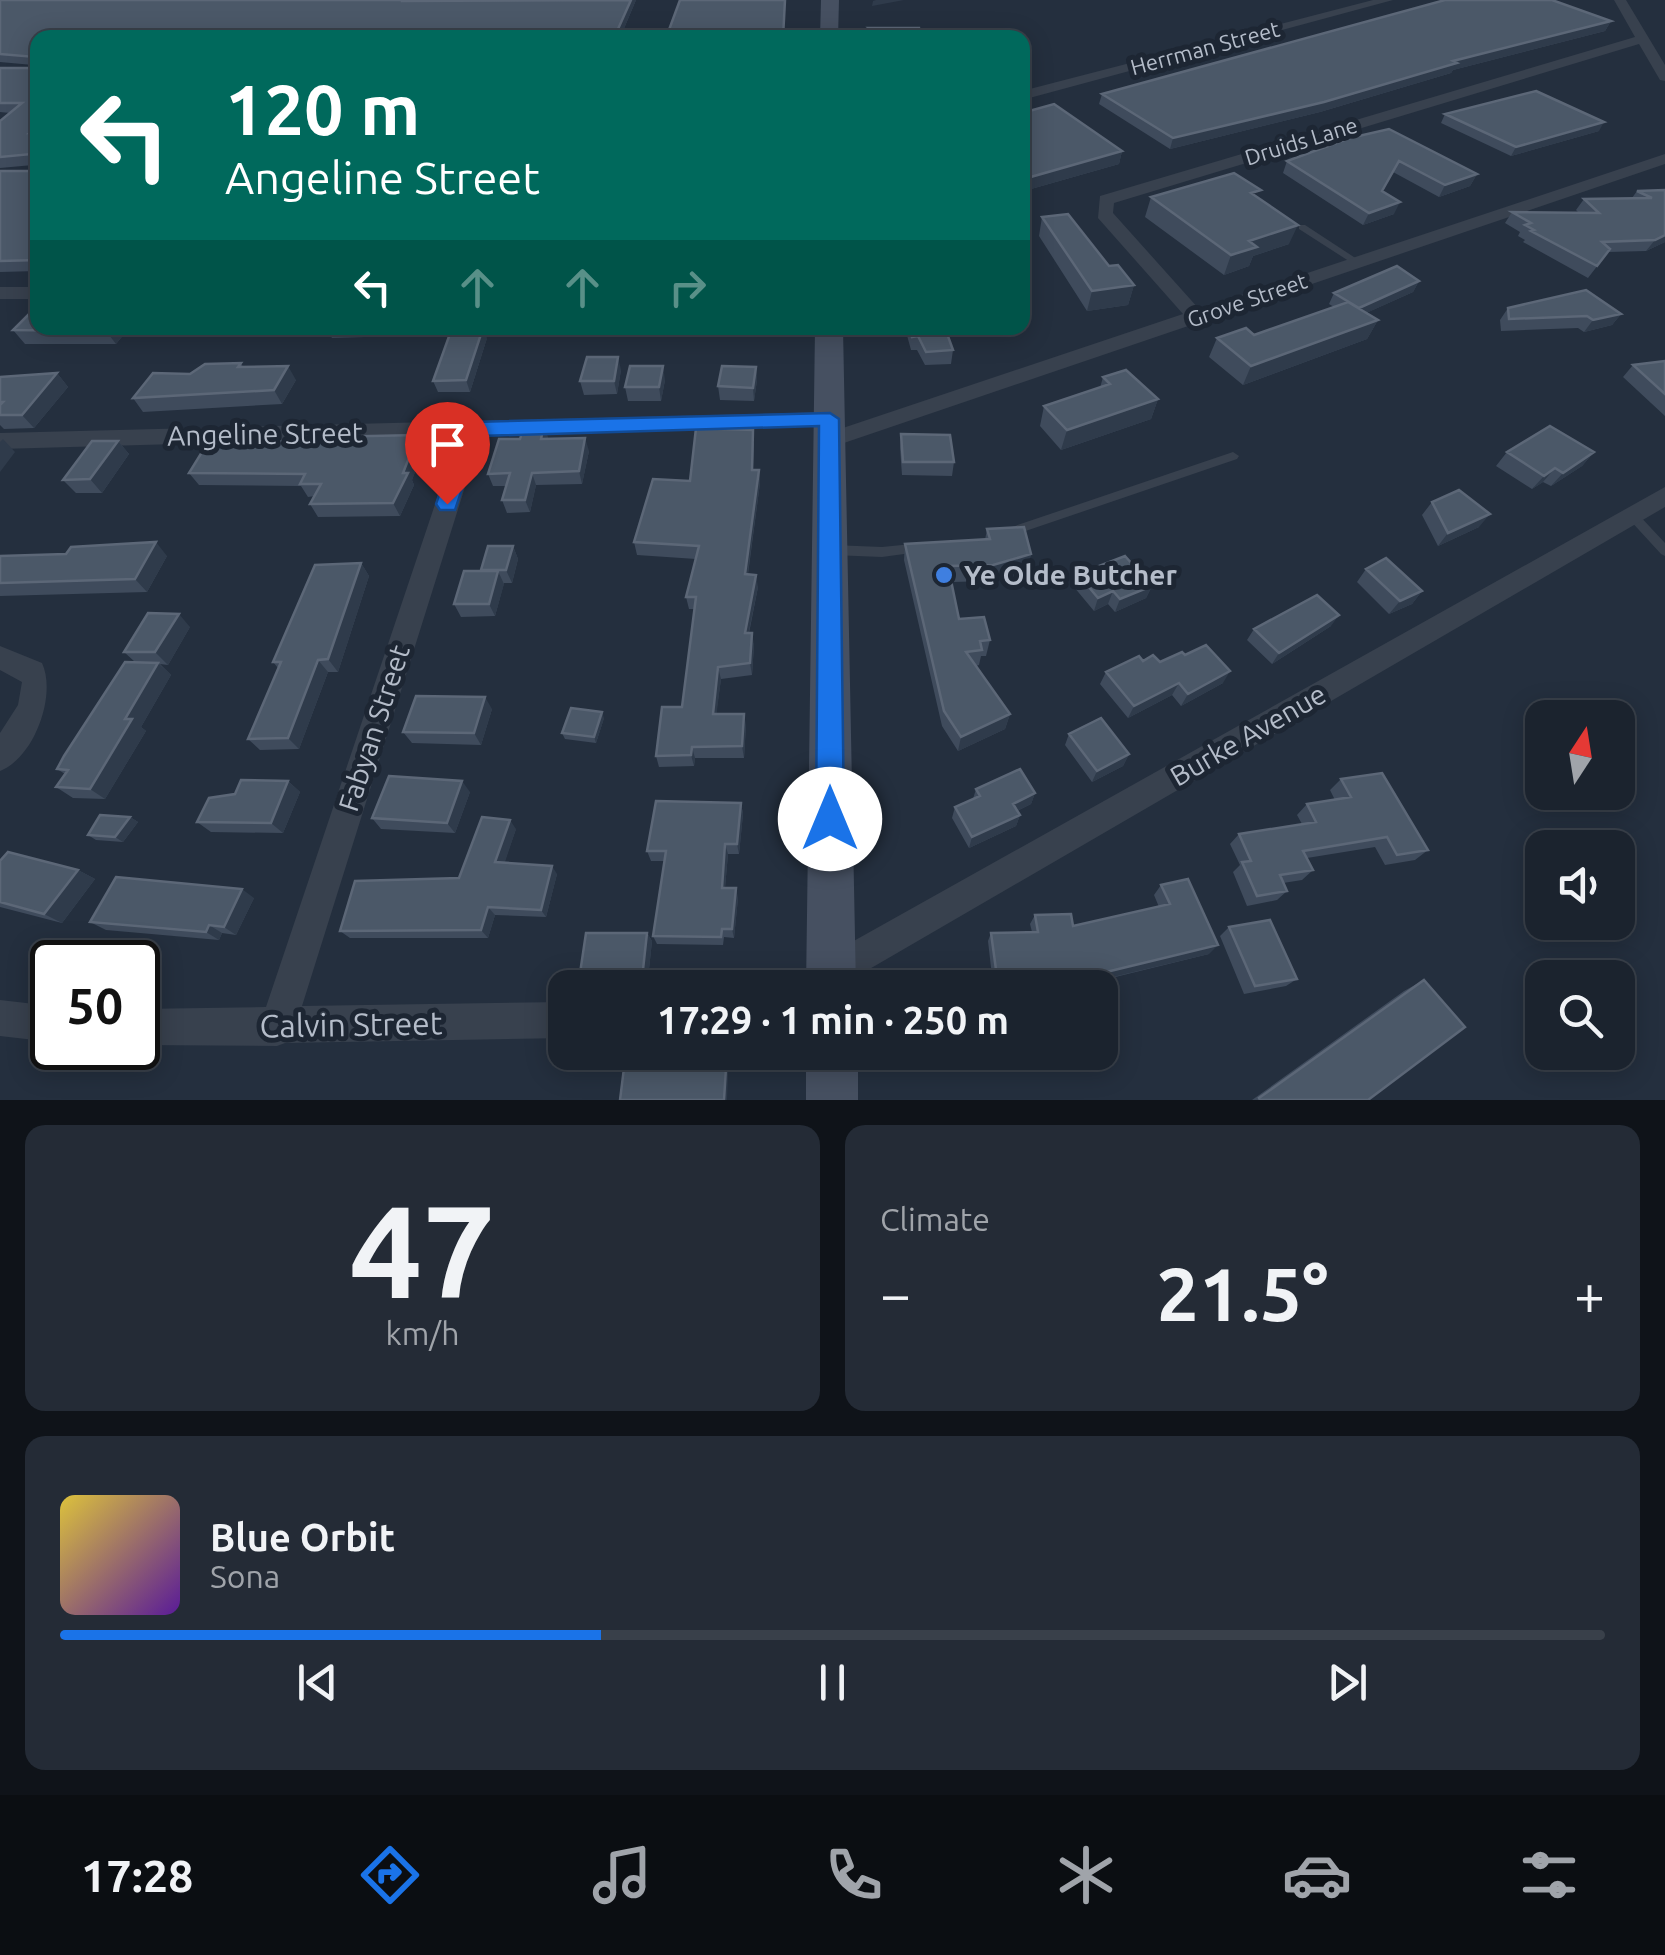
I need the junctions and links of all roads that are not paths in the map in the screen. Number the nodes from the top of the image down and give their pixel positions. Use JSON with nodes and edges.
{"nodes":[{"id":1,"x":830,"y":0,"type":"edge"},
{"id":2,"x":1387,"y":0,"type":"edge"},
{"id":3,"x":1620,"y":0,"type":"edge"},
{"id":4,"x":829,"y":30,"type":"edge"},
{"id":5,"x":1643,"y":39,"type":"junction"},
{"id":6,"x":1665,"y":77,"type":"edge"},
{"id":7,"x":1030,"y":94,"type":"edge"},
{"id":8,"x":1665,"y":160,"type":"edge"},
{"id":9,"x":1302,"y":228,"type":"dead end"},
{"id":10,"x":1358,"y":263,"type":"junction"},
{"id":11,"x":30,"y":292,"type":"edge"},
{"id":12,"x":0,"y":293,"type":"edge"},
{"id":13,"x":1196,"y":317,"type":"junction"},
{"id":14,"x":829,"y":335,"type":"edge"},
{"id":15,"x":472,"y":429,"type":"junction"},
{"id":16,"x":830,"y":430,"type":"junction"},
{"id":17,"x":0,"y":441,"type":"edge"},
{"id":18,"x":1233,"y":456,"type":"dead end"},
{"id":19,"x":1665,"y":496,"type":"edge"},
{"id":20,"x":1632,"y":514,"type":"junction"},
{"id":21,"x":997,"y":536,"type":"edge"},
{"id":22,"x":941,"y":546,"type":"edge"},
{"id":23,"x":830,"y":550,"type":"junction"},
{"id":24,"x":1665,"y":550,"type":"edge"},
{"id":25,"x":0,"y":658,"type":"edge"},
{"id":26,"x":0,"y":757,"type":"edge"},
{"id":27,"x":831,"y":970,"type":"edge"},
{"id":28,"x":848,"y":970,"type":"edge"},
{"id":29,"x":0,"y":1018,"type":"edge"},
{"id":30,"x":548,"y":1020,"type":"edge"},
{"id":31,"x":30,"y":1021,"type":"edge"},
{"id":32,"x":160,"y":1027,"type":"edge"},
{"id":33,"x":277,"y":1028,"type":"junction"},
{"id":34,"x":832,"y":1070,"type":"edge"},
{"id":35,"x":832,"y":1100,"type":"edge"}],
"edges":[{"from":1,"to":4,"type":"main road"},
{"from":2,"to":7,"type":"street","name":"Herrman Street"},
{"from":3,"to":5,"type":"street"},
{"from":5,"to":6,"type":"street"},
{"from":5,"to":13,"type":"street","name":"Druids Lane"},
{"from":8,"to":10,"type":"street","name":"Grove Street"},
{"from":9,"to":10,"type":"lane"},
{"from":10,"to":13,"type":"street","name":"Grove Street"},
{"from":11,"to":12,"type":"street"},
{"from":13,"to":16,"type":"street","name":"Grove Street"},
{"from":14,"to":16,"type":"main road"},
{"from":15,"to":16,"type":"street","name":"Angeline Street"},
{"from":15,"to":17,"type":"street","name":"Angeline Street"},
{"from":15,"to":33,"type":"street","name":"Fabyan Street"},
{"from":16,"to":23,"type":"main road"},
{"from":18,"to":21,"type":"lane"},
{"from":19,"to":20,"type":"street","name":"Burke Avenue"},
{"from":20,"to":24,"type":"lane"},
{"from":20,"to":28,"type":"street","name":"Burke Avenue"},
{"from":22,"to":23,"type":"lane"},
{"from":23,"to":27,"type":"main road"},
{"from":25,"to":26,"type":"street"},
{"from":29,"to":31,"type":"street"},
{"from":30,"to":33,"type":"street","name":"Calvin Street"},
{"from":32,"to":33,"type":"street","name":"Calvin Street"},
{"from":34,"to":35,"type":"main road"}]}
